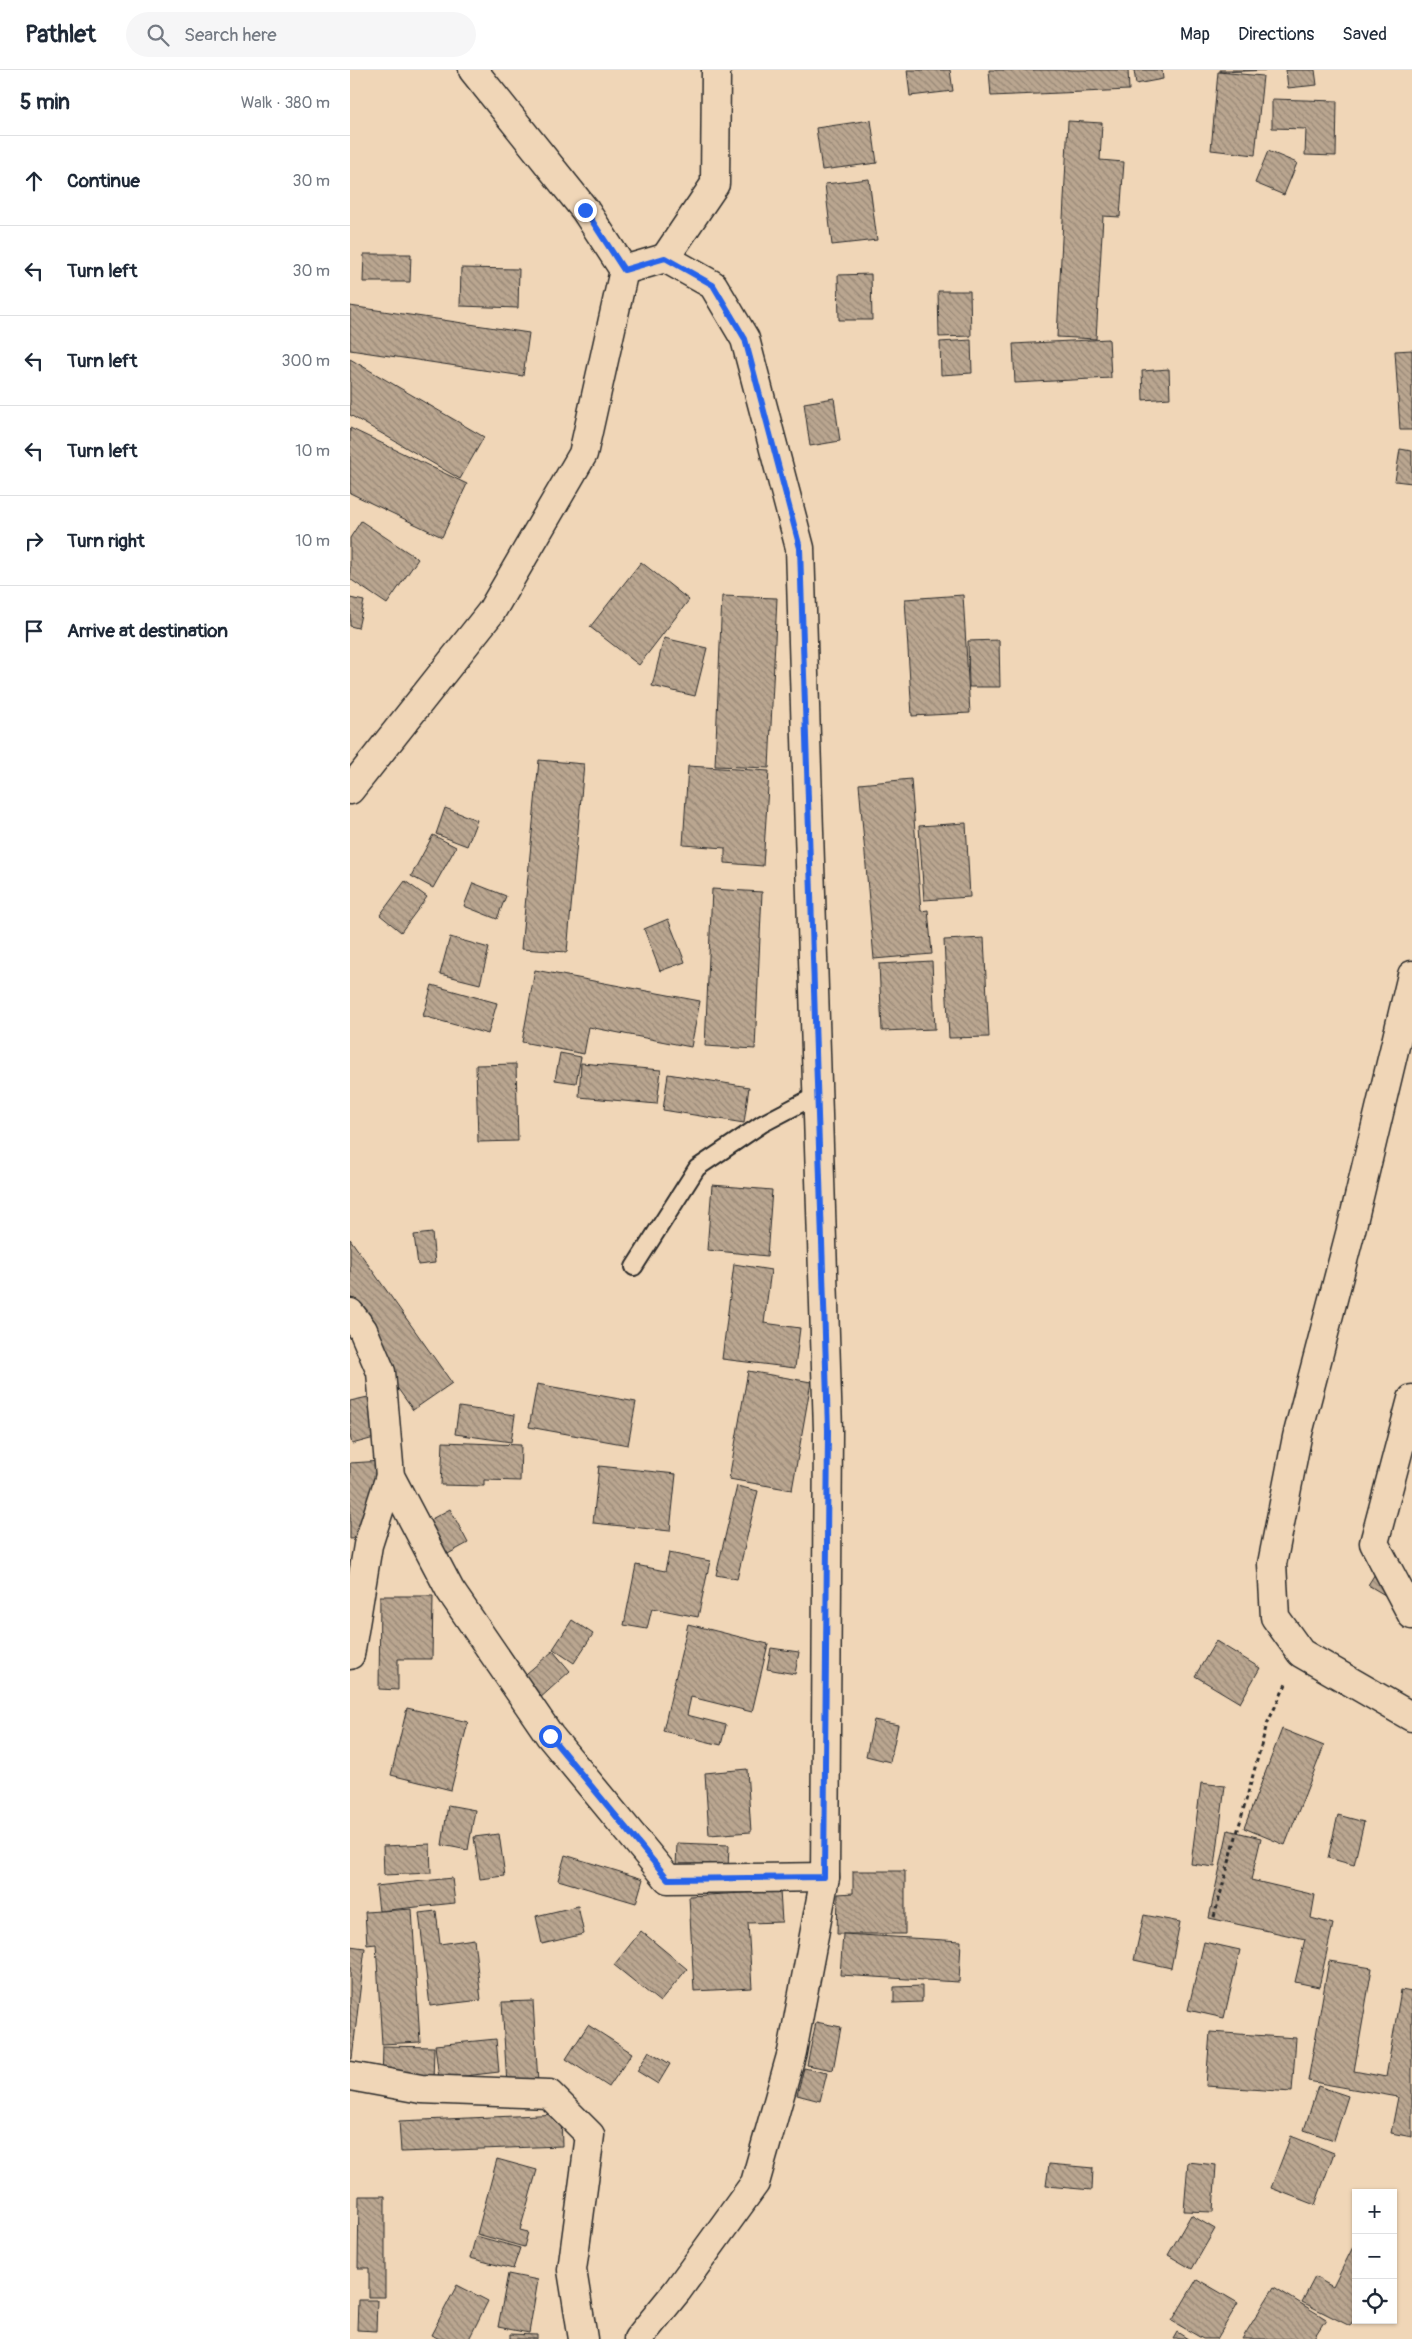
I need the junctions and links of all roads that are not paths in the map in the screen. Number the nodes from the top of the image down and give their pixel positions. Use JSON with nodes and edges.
{"nodes":[{"id":1,"x":473,"y":70,"type":"edge"},
{"id":2,"x":716,"y":70,"type":"edge"},
{"id":3,"x":665,"y":258,"type":"junction"},
{"id":4,"x":624,"y":270,"type":"junction"},
{"id":5,"x":350,"y":790,"type":"edge"},
{"id":6,"x":1412,"y":975,"type":"edge"},
{"id":7,"x":817,"y":1095,"type":"junction"},
{"id":8,"x":634,"y":1267,"type":"dead end"},
{"id":9,"x":350,"y":1313,"type":"edge"},
{"id":10,"x":1412,"y":1399,"type":"edge"},
{"id":11,"x":390,"y":1476,"type":"junction"},
{"id":12,"x":1412,"y":1615,"type":"edge"},
{"id":13,"x":350,"y":1655,"type":"edge"},
{"id":14,"x":1412,"y":1717,"type":"edge"},
{"id":15,"x":824,"y":1877,"type":"junction"},
{"id":16,"x":350,"y":2076,"type":"edge"},
{"id":17,"x":583,"y":2339,"type":"edge"},
{"id":18,"x":638,"y":2339,"type":"edge"}],
"edges":[{"from":1,"to":4,"type":"street"},
{"from":2,"to":3,"type":"street"},
{"from":3,"to":4,"type":"street"},
{"from":3,"to":7,"type":"street"},
{"from":4,"to":5,"type":"street"},
{"from":6,"to":14,"type":"street"},
{"from":7,"to":8,"type":"lane"},
{"from":7,"to":15,"type":"street"},
{"from":9,"to":11,"type":"street"},
{"from":10,"to":12,"type":"street"},
{"from":11,"to":13,"type":"street"},
{"from":11,"to":15,"type":"street"},
{"from":15,"to":18,"type":"street"},
{"from":16,"to":17,"type":"street"}]}
